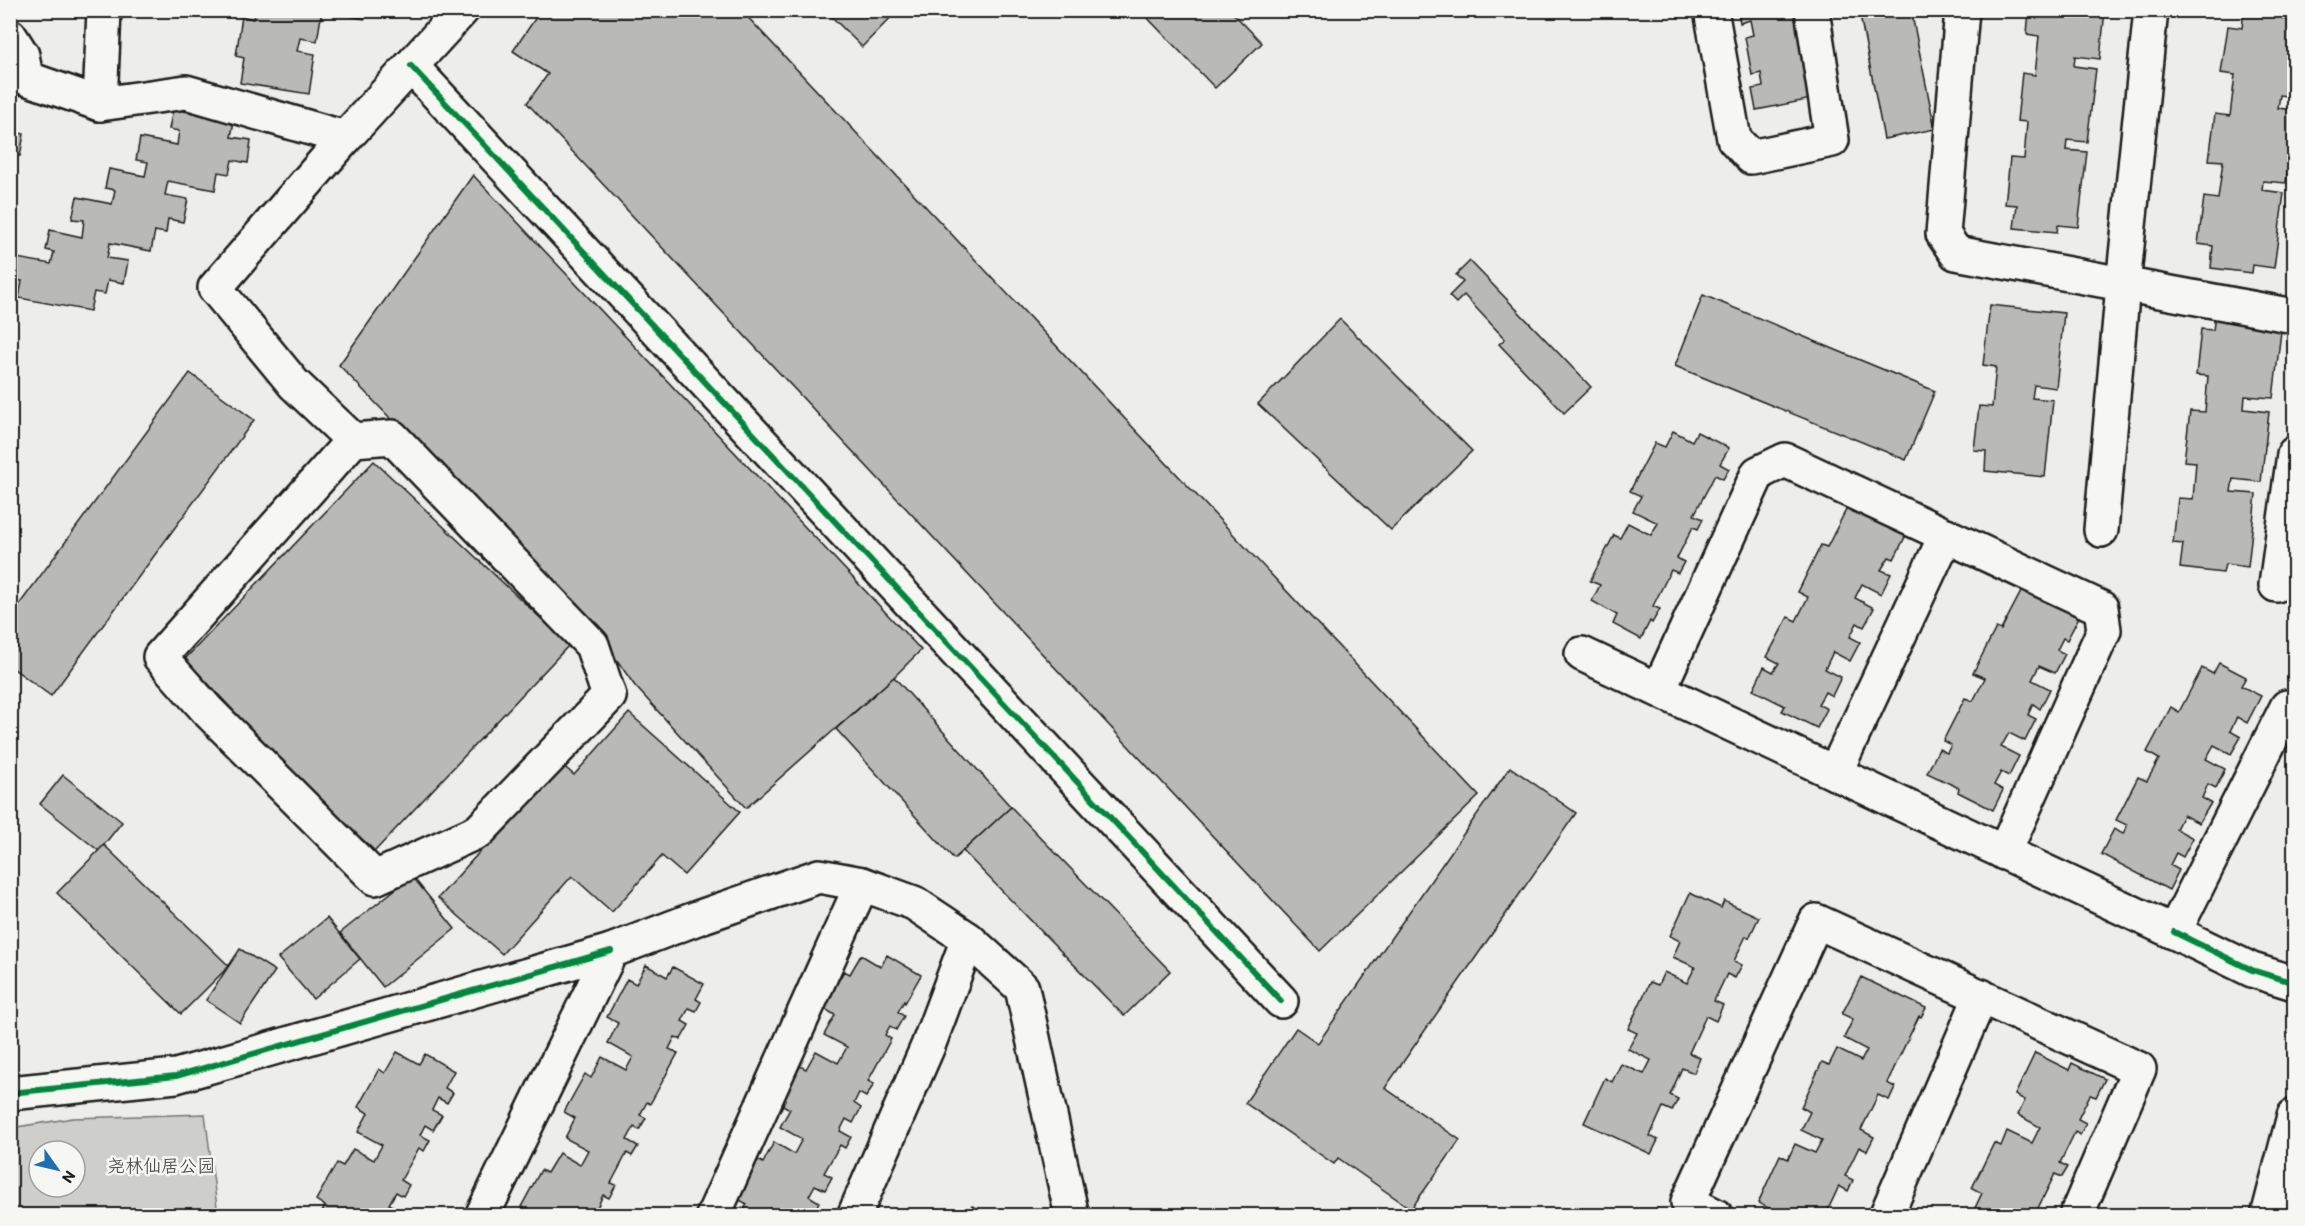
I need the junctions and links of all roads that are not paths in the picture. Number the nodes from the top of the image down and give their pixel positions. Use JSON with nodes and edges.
{"nodes":[{"id":1,"x":104,"y":10,"type":"edge"},
{"id":2,"x":462,"y":10,"type":"edge"},
{"id":3,"x":1711,"y":10,"type":"edge"},
{"id":4,"x":1812,"y":10,"type":"edge"},
{"id":5,"x":1962,"y":10,"type":"edge"},
{"id":6,"x":2151,"y":10,"type":"edge"},
{"id":7,"x":10,"y":36,"type":"edge"},
{"id":8,"x":411,"y":66,"type":"junction"},
{"id":9,"x":100,"y":104,"type":"junction"},
{"id":10,"x":345,"y":138,"type":"junction"},
{"id":11,"x":2123,"y":285,"type":"junction"},
{"id":12,"x":2295,"y":316,"type":"edge"},
{"id":13,"x":353,"y":440,"type":"junction"},
{"id":14,"x":2295,"y":454,"type":"edge"},
{"id":15,"x":2101,"y":530,"type":"dead end"},
{"id":16,"x":1946,"y":535,"type":"junction"},
{"id":17,"x":2276,"y":585,"type":"dead end"},
{"id":18,"x":1582,"y":654,"type":"dead end"},
{"id":19,"x":1659,"y":689,"type":"junction"},
{"id":20,"x":2287,"y":707,"type":"dead end"},
{"id":21,"x":1835,"y":773,"type":"junction"},
{"id":22,"x":2004,"y":853,"type":"junction"},
{"id":23,"x":862,"y":884,"type":"junction"},
{"id":24,"x":2174,"y":933,"type":"junction"},
{"id":25,"x":968,"y":939,"type":"junction"},
{"id":26,"x":611,"y":951,"type":"junction"},
{"id":27,"x":2295,"y":983,"type":"edge"},
{"id":28,"x":1981,"y":996,"type":"junction"},
{"id":29,"x":1281,"y":1001,"type":"dead end"},
{"id":30,"x":10,"y":1092,"type":"edge"},
{"id":31,"x":2295,"y":1116,"type":"edge"},
{"id":32,"x":482,"y":1215,"type":"edge"},
{"id":33,"x":713,"y":1215,"type":"edge"},
{"id":34,"x":854,"y":1215,"type":"edge"},
{"id":35,"x":1072,"y":1215,"type":"edge"},
{"id":36,"x":1716,"y":1215,"type":"edge"},
{"id":37,"x":1886,"y":1215,"type":"edge"},
{"id":38,"x":2076,"y":1215,"type":"edge"},
{"id":39,"x":2268,"y":1215,"type":"edge"}],
"edges":[{"from":1,"to":9,"type":"street"},
{"from":2,"to":8,"type":"street"},
{"from":3,"to":4,"type":"street"},
{"from":5,"to":11,"type":"street"},
{"from":6,"to":11,"type":"street"},
{"from":7,"to":9,"type":"street"},
{"from":8,"to":10,"type":"street"},
{"from":8,"to":29,"type":"street"},
{"from":9,"to":10,"type":"street"},
{"from":10,"to":13,"type":"street"},
{"from":11,"to":12,"type":"street"},
{"from":11,"to":15,"type":"street"},
{"from":13,"to":13,"type":"street"},
{"from":14,"to":17,"type":"street"},
{"from":16,"to":19,"type":"street"},
{"from":16,"to":21,"type":"street"},
{"from":16,"to":22,"type":"street"},
{"from":18,"to":19,"type":"street"},
{"from":19,"to":21,"type":"street"},
{"from":20,"to":24,"type":"street"},
{"from":21,"to":22,"type":"street"},
{"from":22,"to":24,"type":"street"},
{"from":23,"to":25,"type":"street"},
{"from":23,"to":26,"type":"street"},
{"from":23,"to":33,"type":"street"},
{"from":24,"to":27,"type":"street"},
{"from":25,"to":34,"type":"street"},
{"from":25,"to":35,"type":"street"},
{"from":26,"to":30,"type":"street"},
{"from":26,"to":32,"type":"street"},
{"from":28,"to":36,"type":"street"},
{"from":28,"to":37,"type":"street"},
{"from":28,"to":38,"type":"street"},
{"from":31,"to":39,"type":"street"}]}
